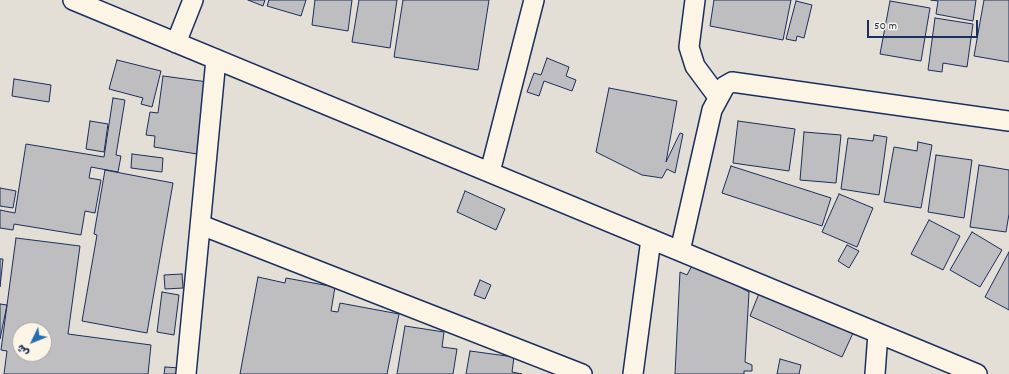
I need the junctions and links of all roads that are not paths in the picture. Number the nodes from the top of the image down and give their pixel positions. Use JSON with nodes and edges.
{"nodes":[{"id":1,"x":73,"y":0,"type":"edge"},
{"id":2,"x":193,"y":0,"type":"edge"},
{"id":3,"x":534,"y":0,"type":"edge"},
{"id":4,"x":695,"y":0,"type":"edge"},
{"id":5,"x":176,"y":43,"type":"junction"},
{"id":6,"x":216,"y":59,"type":"junction"},
{"id":7,"x":718,"y":97,"type":"junction"},
{"id":8,"x":1009,"y":121,"type":"edge"},
{"id":9,"x":490,"y":172,"type":"junction"},
{"id":10,"x":201,"y":225,"type":"junction"},
{"id":11,"x":651,"y":239,"type":"junction"},
{"id":12,"x":680,"y":251,"type":"junction"},
{"id":13,"x":878,"y":333,"type":"junction"},
{"id":14,"x":186,"y":374,"type":"edge"},
{"id":15,"x":582,"y":374,"type":"edge"},
{"id":16,"x":633,"y":374,"type":"edge"},
{"id":17,"x":875,"y":374,"type":"edge"},
{"id":18,"x":977,"y":374,"type":"edge"}],
"edges":[{"from":1,"to":5,"type":"street"},
{"from":2,"to":5,"type":"street"},
{"from":3,"to":9,"type":"street"},
{"from":4,"to":7,"type":"street"},
{"from":5,"to":6,"type":"street"},
{"from":6,"to":9,"type":"street"},
{"from":6,"to":10,"type":"street"},
{"from":7,"to":8,"type":"street"},
{"from":7,"to":12,"type":"street"},
{"from":9,"to":11,"type":"street"},
{"from":10,"to":14,"type":"street"},
{"from":10,"to":15,"type":"street"},
{"from":11,"to":12,"type":"street"},
{"from":11,"to":16,"type":"street"},
{"from":12,"to":13,"type":"street"},
{"from":13,"to":17,"type":"street"},
{"from":13,"to":18,"type":"street"}]}
